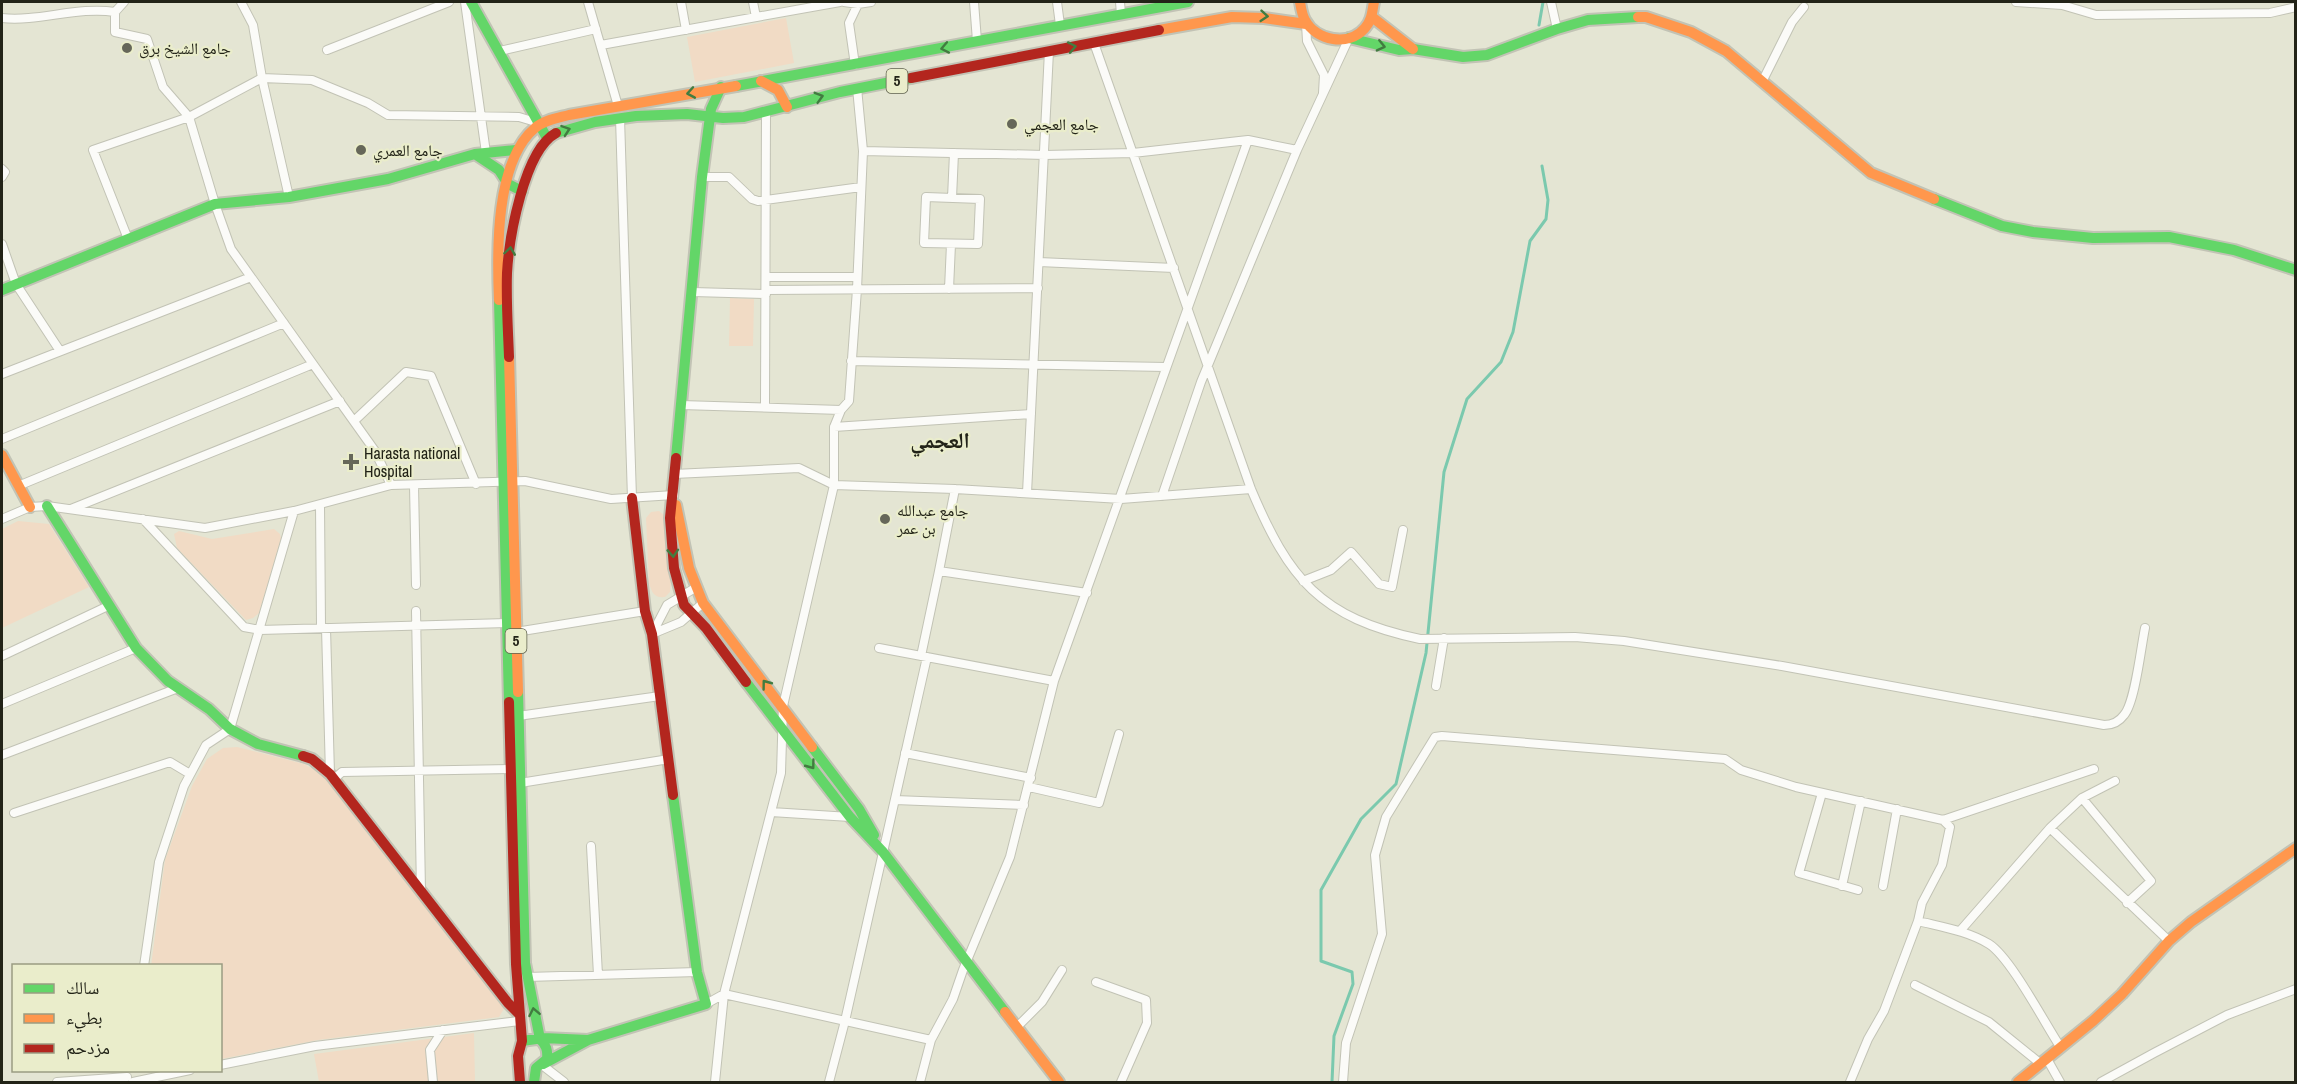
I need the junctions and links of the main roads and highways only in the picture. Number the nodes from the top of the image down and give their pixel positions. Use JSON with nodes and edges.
{"nodes":[{"id":1,"x":471,"y":2,"type":"edge"},
{"id":2,"x":1188,"y":2,"type":"edge"},
{"id":3,"x":1300,"y":2,"type":"edge"},
{"id":4,"x":1374,"y":2,"type":"edge"},
{"id":5,"x":1372,"y":17,"type":"junction"},
{"id":6,"x":1306,"y":24,"type":"junction"},
{"id":7,"x":1031,"y":31,"type":"junction"},
{"id":8,"x":1349,"y":38,"type":"junction"},
{"id":9,"x":1413,"y":49,"type":"junction"},
{"id":10,"x":1007,"y":59,"type":"junction"},
{"id":11,"x":761,"y":81,"type":"junction"},
{"id":12,"x":721,"y":87,"type":"junction"},
{"id":13,"x":787,"y":107,"type":"junction"},
{"id":14,"x":710,"y":117,"type":"junction"},
{"id":15,"x":540,"y":124,"type":"junction"},
{"id":16,"x":547,"y":138,"type":"junction"},
{"id":17,"x":516,"y":150,"type":"junction"},
{"id":18,"x":481,"y":153,"type":"junction"},
{"id":19,"x":508,"y":184,"type":"junction"},
{"id":20,"x":522,"y":191,"type":"junction"},
{"id":21,"x":2295,"y":270,"type":"edge"},
{"id":22,"x":2,"y":290,"type":"edge"},
{"id":23,"x":2,"y":455,"type":"edge"},
{"id":24,"x":508,"y":483,"type":"junction"},
{"id":25,"x":674,"y":495,"type":"junction"},
{"id":26,"x":632,"y":498,"type":"road end"},
{"id":27,"x":47,"y":506,"type":"road end"},
{"id":28,"x":30,"y":507,"type":"road end"},
{"id":29,"x":515,"y":769,"type":"junction"},
{"id":30,"x":2295,"y":848,"type":"edge"},
{"id":31,"x":883,"y":852,"type":"junction"},
{"id":32,"x":519,"y":1018,"type":"junction"},
{"id":33,"x":540,"y":1039,"type":"junction"},
{"id":34,"x":588,"y":1040,"type":"junction"},
{"id":35,"x":522,"y":1041,"type":"junction"},
{"id":36,"x":520,"y":1062,"type":"junction"},
{"id":37,"x":539,"y":1066,"type":"junction"},
{"id":38,"x":520,"y":1083,"type":"edge"},
{"id":39,"x":534,"y":1083,"type":"edge"},
{"id":40,"x":1059,"y":1083,"type":"edge"},
{"id":41,"x":2018,"y":1083,"type":"edge"}],
"edges":[{"from":1,"to":15,"type":"main road"},
{"from":2,"to":7,"type":"main road","number":"5"},
{"from":3,"to":6,"type":"main road"},
{"from":4,"to":5,"type":"main road"},
{"from":5,"to":8,"type":"main road"},
{"from":5,"to":9,"type":"main road"},
{"from":6,"to":8,"type":"main road"},
{"from":10,"to":6,"type":"main road","number":"5","one_way":true},
{"from":7,"to":10,"type":"main road"},
{"from":7,"to":11,"type":"main road","number":"5","one_way":true},
{"from":8,"to":9,"type":"main road","one_way":true},
{"from":9,"to":21,"type":"main road"},
{"from":13,"to":10,"type":"main road","number":"5","one_way":true},
{"from":11,"to":12,"type":"main road","number":"5"},
{"from":11,"to":13,"type":"main road"},
{"from":12,"to":14,"type":"main road"},
{"from":12,"to":15,"type":"main road","number":"5","one_way":true},
{"from":13,"to":14,"type":"main road","number":"5"},
{"from":16,"to":14,"type":"main road","number":"5","one_way":true},
{"from":14,"to":25,"type":"main road"},
{"from":15,"to":16,"type":"main road"},
{"from":15,"to":17,"type":"main road","number":"5"},
{"from":16,"to":20,"type":"main road","number":"5"},
{"from":17,"to":18,"type":"main road"},
{"from":17,"to":19,"type":"main road","number":"5"},
{"from":18,"to":19,"type":"main road"},
{"from":18,"to":22,"type":"main road"},
{"from":19,"to":20,"type":"main road"},
{"from":19,"to":24,"type":"main road","number":"5"},
{"from":24,"to":20,"type":"main road","number":"5","one_way":true},
{"from":23,"to":28,"type":"main road"},
{"from":24,"to":29,"type":"main road","number":"5"},
{"from":24,"to":29,"type":"main road","number":"5"},
{"from":31,"to":25,"type":"main road","one_way":true},
{"from":25,"to":31,"type":"main road","one_way":true},
{"from":26,"to":34,"type":"main road"},
{"from":27,"to":32,"type":"main road"},
{"from":29,"to":32,"type":"main road","number":"5"},
{"from":33,"to":29,"type":"main road","number":"5","one_way":true},
{"from":30,"to":41,"type":"main road"},
{"from":31,"to":40,"type":"main road"},
{"from":32,"to":35,"type":"main road","number":"5"},
{"from":33,"to":34,"type":"main road"},
{"from":33,"to":35,"type":"main road"},
{"from":33,"to":37,"type":"main road","number":"5"},
{"from":34,"to":37,"type":"main road"},
{"from":35,"to":36,"type":"main road","number":"5"},
{"from":36,"to":37,"type":"main road"},
{"from":36,"to":38,"type":"main road","number":"5"},
{"from":37,"to":39,"type":"main road","number":"5"}]}
